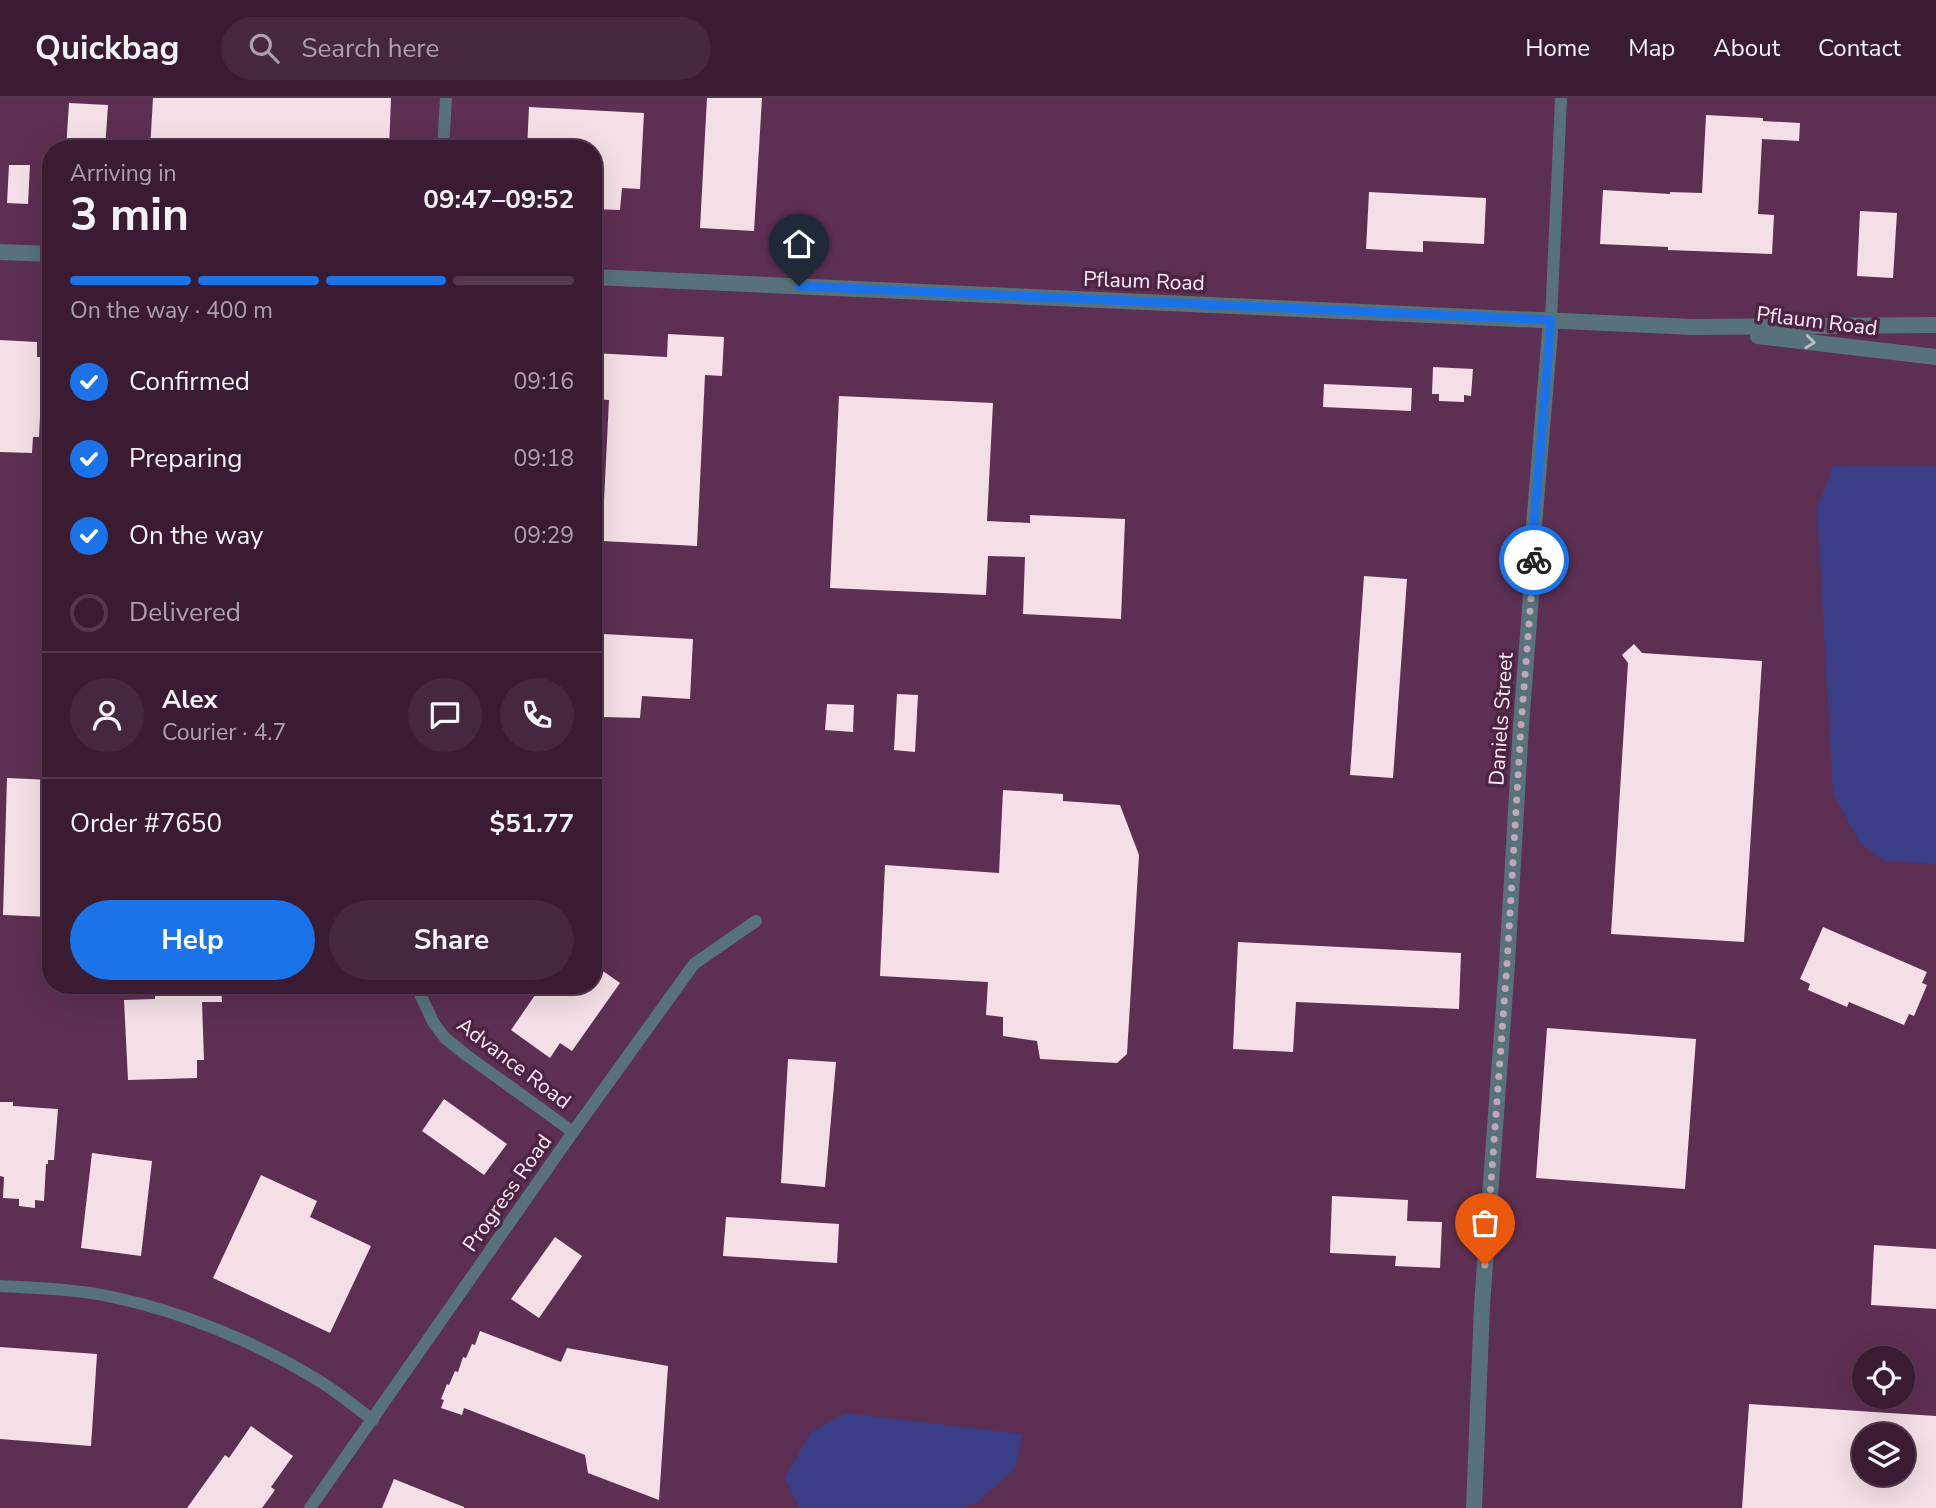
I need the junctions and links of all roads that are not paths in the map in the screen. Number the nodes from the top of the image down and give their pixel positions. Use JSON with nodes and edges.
{"nodes":[{"id":1,"x":446,"y":98,"type":"edge"},
{"id":2,"x":1561,"y":98,"type":"edge"},
{"id":3,"x":444,"y":140,"type":"edge"},
{"id":4,"x":0,"y":252,"type":"edge"},
{"id":5,"x":42,"y":254,"type":"edge"},
{"id":6,"x":602,"y":276,"type":"edge"},
{"id":7,"x":1551,"y":320,"type":"junction"},
{"id":8,"x":1936,"y":324,"type":"edge"},
{"id":9,"x":1693,"y":327,"type":"junction"},
{"id":10,"x":1936,"y":357,"type":"edge"},
{"id":11,"x":756,"y":921,"type":"dead end"},
{"id":12,"x":420,"y":994,"type":"edge"},
{"id":13,"x":573,"y":1132,"type":"junction"},
{"id":14,"x":0,"y":1286,"type":"edge"},
{"id":15,"x":373,"y":1420,"type":"junction"},
{"id":16,"x":310,"y":1508,"type":"edge"},
{"id":17,"x":1474,"y":1508,"type":"edge"}],
"edges":[{"from":1,"to":3,"type":"street"},
{"from":2,"to":7,"type":"street","name":"Daniels Street"},
{"from":4,"to":5,"type":"street"},
{"from":6,"to":7,"type":"street","name":"Pflaum Road"},
{"from":7,"to":9,"type":"street","name":"Pflaum Road"},
{"from":7,"to":17,"type":"street","name":"Daniels Street"},
{"from":8,"to":9,"type":"street","name":"Pflaum Road"},
{"from":9,"to":10,"type":"street","name":"Pflaum Road","one_way":true},
{"from":11,"to":13,"type":"street","name":"Progress Road"},
{"from":12,"to":13,"type":"street","name":"Advance Road"},
{"from":13,"to":15,"type":"street","name":"Progress Road"},
{"from":14,"to":15,"type":"street"},
{"from":15,"to":16,"type":"street","name":"Progress Road"}]}
